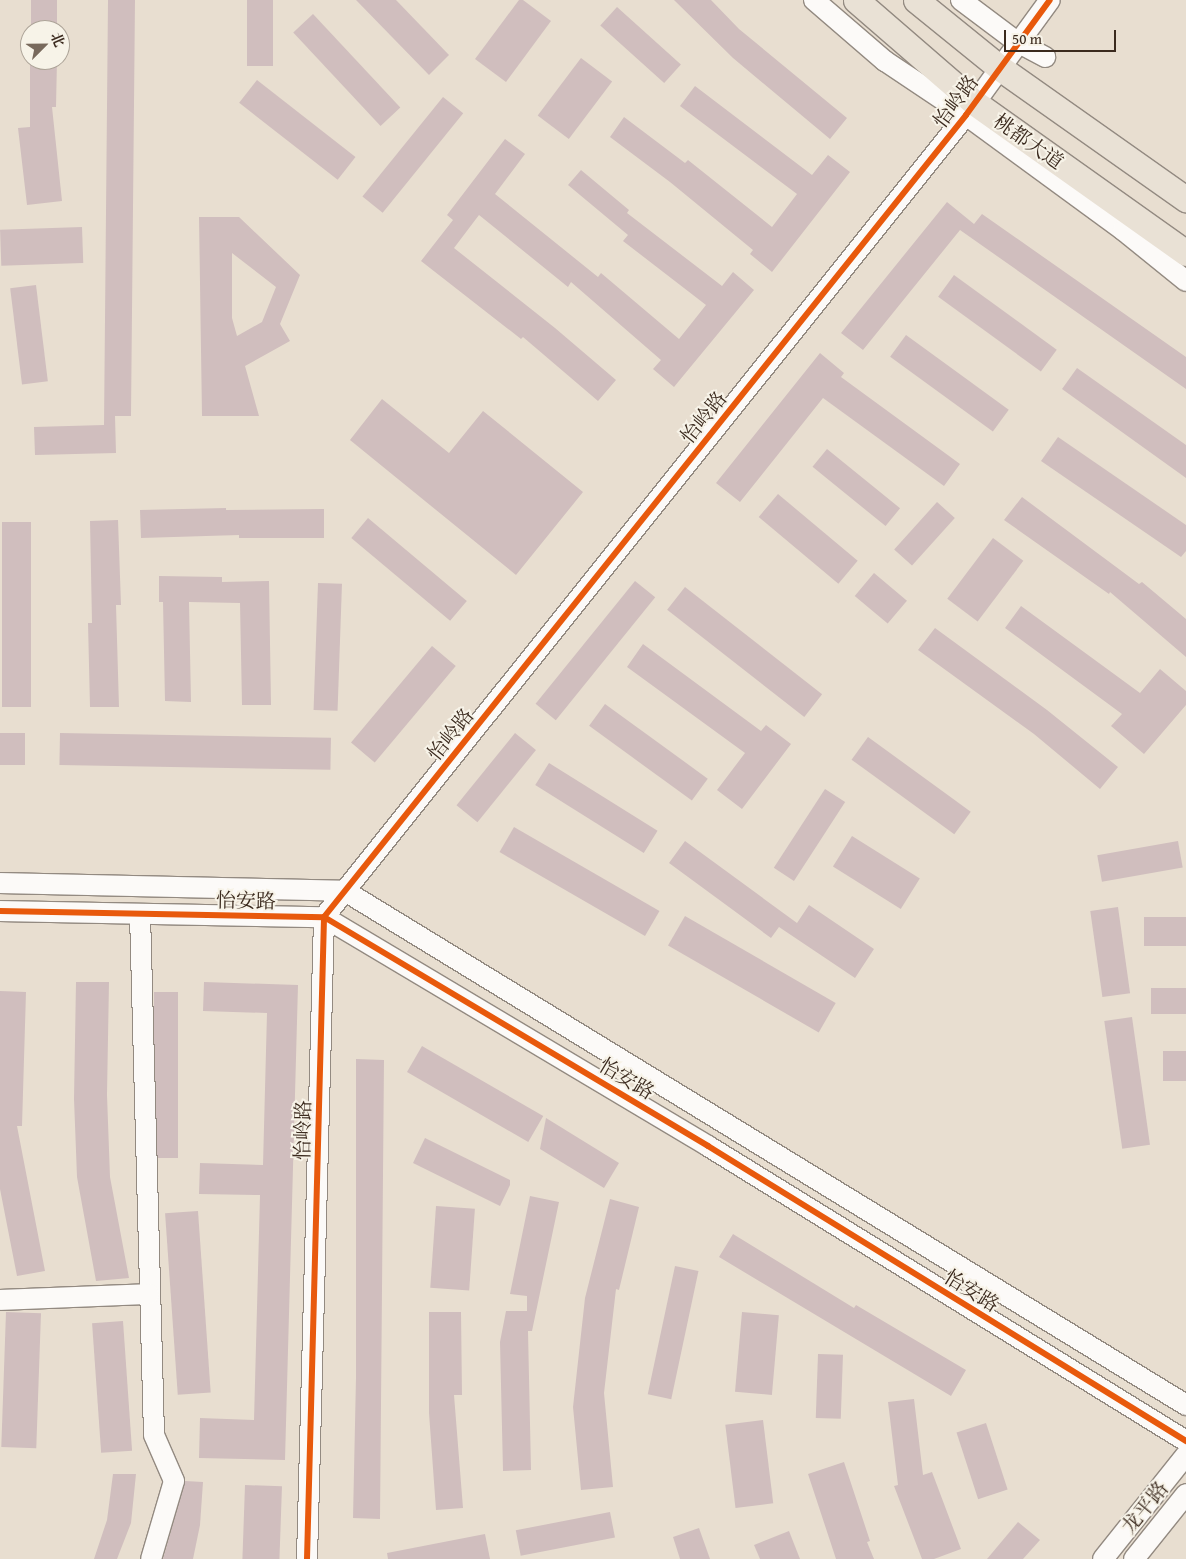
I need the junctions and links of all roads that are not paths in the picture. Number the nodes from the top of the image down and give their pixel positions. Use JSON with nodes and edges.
{"nodes":[{"id":1,"x":814,"y":0,"type":"edge"},
{"id":2,"x":856,"y":0,"type":"edge"},
{"id":3,"x":916,"y":0,"type":"edge"},
{"id":4,"x":961,"y":0,"type":"edge"},
{"id":5,"x":1050,"y":0,"type":"edge"},
{"id":6,"x":1018,"y":42,"type":"junction"},
{"id":7,"x":1045,"y":57,"type":"dead end"},
{"id":8,"x":1000,"y":68,"type":"junction"},
{"id":9,"x":970,"y":109,"type":"junction"},
{"id":10,"x":1186,"y":199,"type":"edge"},
{"id":11,"x":1186,"y":253,"type":"edge"},
{"id":12,"x":1186,"y":281,"type":"edge"},
{"id":13,"x":0,"y":883,"type":"edge"},
{"id":14,"x":345,"y":891,"type":"junction"},
{"id":15,"x":0,"y":911,"type":"edge"},
{"id":16,"x":140,"y":914,"type":"junction"},
{"id":17,"x":324,"y":917,"type":"junction"},
{"id":18,"x":149,"y":1294,"type":"junction"},
{"id":19,"x":0,"y":1300,"type":"edge"},
{"id":20,"x":1186,"y":1405,"type":"edge"},
{"id":21,"x":1186,"y":1440,"type":"edge"},
{"id":22,"x":1186,"y":1455,"type":"edge"},
{"id":23,"x":1186,"y":1494,"type":"edge"},
{"id":24,"x":151,"y":1559,"type":"edge"},
{"id":25,"x":307,"y":1559,"type":"edge"},
{"id":26,"x":1103,"y":1559,"type":"edge"},
{"id":27,"x":1134,"y":1559,"type":"edge"}],
"edges":[{"from":1,"to":9,"type":"street"},
{"from":2,"to":9,"type":"main road","name":"桃都大道"},
{"from":3,"to":8,"type":"main road"},
{"from":4,"to":6,"type":"street"},
{"from":5,"to":6,"type":"street","name":"怡岭路"},
{"from":6,"to":7,"type":"street"},
{"from":6,"to":8,"type":"street","name":"怡岭路"},
{"from":8,"to":9,"type":"street","name":"怡岭路"},
{"from":8,"to":10,"type":"main road"},
{"from":9,"to":11,"type":"main road","name":"桃都大道"},
{"from":9,"to":12,"type":"street"},
{"from":9,"to":14,"type":"street","name":"怡岭路"},
{"from":13,"to":14,"type":"street","name":"怡安路"},
{"from":14,"to":17,"type":"street","name":"怡岭路"},
{"from":14,"to":20,"type":"street","name":"怡安路"},
{"from":15,"to":16,"type":"street","name":"怡安路"},
{"from":16,"to":17,"type":"street","name":"怡安路"},
{"from":16,"to":18,"type":"street"},
{"from":17,"to":21,"type":"street","name":"怡安路"},
{"from":17,"to":25,"type":"street","name":"怡岭路"},
{"from":18,"to":19,"type":"street"},
{"from":18,"to":24,"type":"street"},
{"from":22,"to":26,"type":"street","name":"龙平路"},
{"from":23,"to":27,"type":"street","name":"龙平路"}]}
